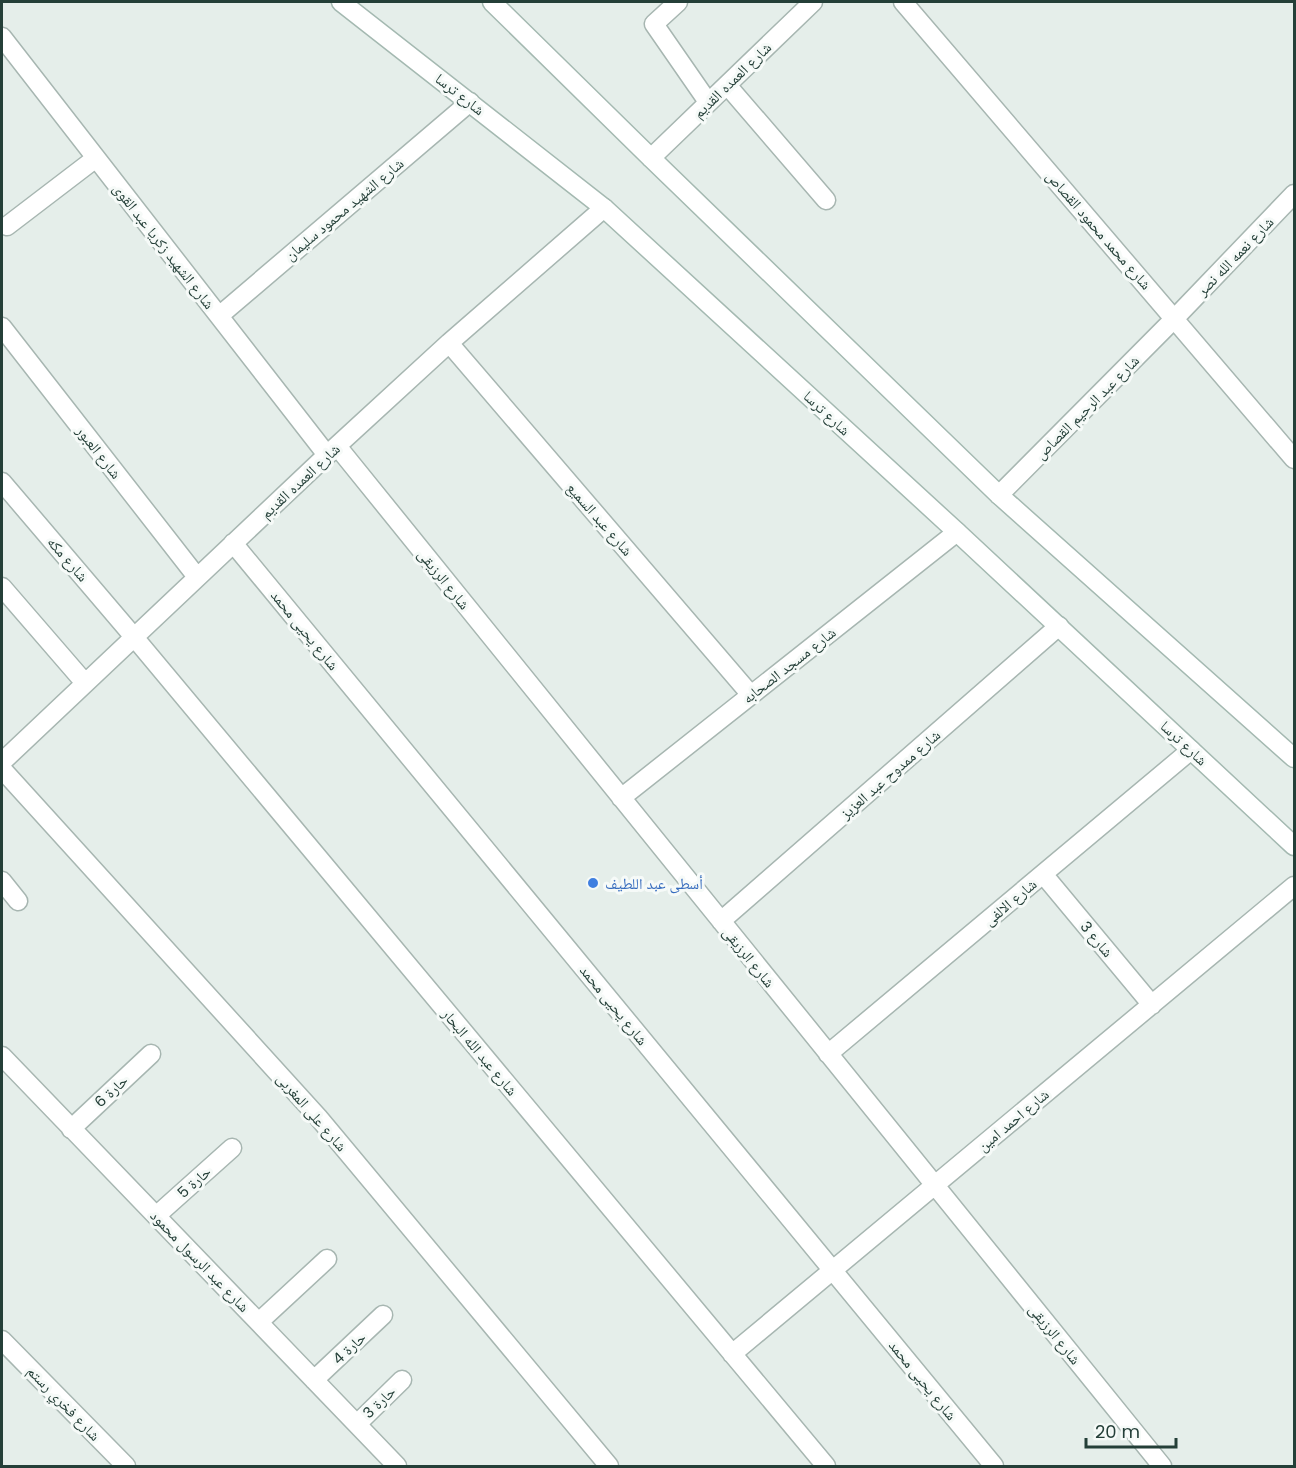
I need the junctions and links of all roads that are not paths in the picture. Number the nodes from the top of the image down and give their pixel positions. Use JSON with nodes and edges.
{"nodes":[{"id":1,"x":341,"y":2,"type":"edge"},
{"id":2,"x":492,"y":2,"type":"edge"},
{"id":3,"x":678,"y":2,"type":"edge"},
{"id":4,"x":813,"y":2,"type":"edge"},
{"id":5,"x":903,"y":2,"type":"edge"},
{"id":6,"x":2,"y":37,"type":"edge"},
{"id":7,"x":727,"y":85,"type":"junction"},
{"id":8,"x":470,"y":102,"type":"junction"},
{"id":9,"x":708,"y":102,"type":"junction"},
{"id":10,"x":96,"y":158,"type":"junction"},
{"id":11,"x":651,"y":158,"type":"junction"},
{"id":12,"x":1294,"y":194,"type":"edge"},
{"id":13,"x":826,"y":200,"type":"dead end"},
{"id":14,"x":604,"y":208,"type":"junction"},
{"id":15,"x":7,"y":226,"type":"dead end"},
{"id":16,"x":219,"y":316,"type":"junction"},
{"id":17,"x":1175,"y":318,"type":"junction"},
{"id":18,"x":2,"y":327,"type":"edge"},
{"id":19,"x":449,"y":343,"type":"junction"},
{"id":20,"x":332,"y":451,"type":"junction"},
{"id":21,"x":1294,"y":459,"type":"edge"},
{"id":22,"x":2,"y":482,"type":"edge"},
{"id":23,"x":999,"y":495,"type":"junction"},
{"id":24,"x":957,"y":532,"type":"junction"},
{"id":25,"x":233,"y":543,"type":"junction"},
{"id":26,"x":197,"y":577,"type":"junction"},
{"id":27,"x":2,"y":587,"type":"edge"},
{"id":28,"x":1059,"y":626,"type":"junction"},
{"id":29,"x":134,"y":637,"type":"junction"},
{"id":30,"x":85,"y":683,"type":"junction"},
{"id":31,"x":751,"y":696,"type":"junction"},
{"id":32,"x":1191,"y":750,"type":"junction"},
{"id":33,"x":1294,"y":758,"type":"edge"},
{"id":34,"x":2,"y":762,"type":"edge"},
{"id":35,"x":2,"y":769,"type":"edge"},
{"id":36,"x":621,"y":798,"type":"junction"},
{"id":37,"x":1294,"y":846,"type":"edge"},
{"id":38,"x":1043,"y":874,"type":"junction"},
{"id":39,"x":2,"y":881,"type":"edge"},
{"id":40,"x":1294,"y":886,"type":"edge"},
{"id":41,"x":18,"y":901,"type":"dead end"},
{"id":42,"x":721,"y":921,"type":"junction"},
{"id":43,"x":1152,"y":1005,"type":"junction"},
{"id":44,"x":151,"y":1054,"type":"dead end"},
{"id":45,"x":828,"y":1054,"type":"junction"},
{"id":46,"x":2,"y":1056,"type":"edge"},
{"id":47,"x":71,"y":1129,"type":"junction"},
{"id":48,"x":232,"y":1148,"type":"dead end"},
{"id":49,"x":935,"y":1185,"type":"junction"},
{"id":50,"x":156,"y":1216,"type":"junction"},
{"id":51,"x":327,"y":1258,"type":"dead end"},
{"id":52,"x":832,"y":1270,"type":"junction"},
{"id":53,"x":383,"y":1315,"type":"dead end"},
{"id":54,"x":258,"y":1322,"type":"junction"},
{"id":55,"x":2,"y":1340,"type":"edge"},
{"id":56,"x":732,"y":1354,"type":"junction"},
{"id":57,"x":314,"y":1380,"type":"junction"},
{"id":58,"x":402,"y":1380,"type":"dead end"},
{"id":59,"x":357,"y":1424,"type":"junction"},
{"id":60,"x":126,"y":1467,"type":"edge"},
{"id":61,"x":398,"y":1467,"type":"edge"},
{"id":62,"x":609,"y":1467,"type":"edge"},
{"id":63,"x":826,"y":1467,"type":"edge"},
{"id":64,"x":994,"y":1467,"type":"edge"},
{"id":65,"x":1162,"y":1467,"type":"edge"}],
"edges":[{"from":1,"to":8,"type":"street","name":"شارع ترسا"},
{"from":2,"to":11,"type":"street"},
{"from":3,"to":9,"type":"street"},
{"from":4,"to":7,"type":"street","name":"شارع العمده القديم"},
{"from":5,"to":17,"type":"street","name":"شارع محمد محمود القصاص"},
{"from":6,"to":10,"type":"street","name":"شارع الشهيد زكريا عبد القوى"},
{"from":7,"to":9,"type":"street","name":"شارع العمده القديم"},
{"from":7,"to":13,"type":"street"},
{"from":8,"to":14,"type":"street","name":"شارع ترسا"},
{"from":8,"to":16,"type":"street","name":"شارع الشهيد محمود سليمان"},
{"from":9,"to":11,"type":"street","name":"شارع العمده القديم"},
{"from":10,"to":15,"type":"street"},
{"from":10,"to":16,"type":"street","name":"شارع الشهيد زكريا عبد القوى"},
{"from":11,"to":23,"type":"street"},
{"from":12,"to":17,"type":"street","name":"شارع نعمه الله نصر"},
{"from":14,"to":19,"type":"street","name":"شارع العمده القديم"},
{"from":14,"to":24,"type":"street","name":"شارع ترسا"},
{"from":16,"to":20,"type":"street","name":"شارع الشهيد زكريا عبد القوى"},
{"from":17,"to":21,"type":"street","name":"شارع محمد محمود القصاص"},
{"from":17,"to":23,"type":"street","name":"شارع عبد الرحيم القصاص"},
{"from":18,"to":26,"type":"street","name":"شارع العبور"},
{"from":19,"to":20,"type":"street","name":"شارع العمده القديم"},
{"from":19,"to":31,"type":"street","name":"شارع عبد السميع"},
{"from":20,"to":25,"type":"street","name":"شارع العمده القديم"},
{"from":20,"to":36,"type":"street","name":"شارع الرزيقى"},
{"from":22,"to":29,"type":"street","name":"شارع مكه"},
{"from":23,"to":33,"type":"street"},
{"from":24,"to":28,"type":"street","name":"شارع ترسا"},
{"from":24,"to":31,"type":"street","name":"شارع مسجد الصحابه"},
{"from":25,"to":26,"type":"street","name":"شارع العمده القديم"},
{"from":25,"to":52,"type":"street","name":"شارع يحيى محمد"},
{"from":26,"to":29,"type":"street","name":"شارع العمده القديم"},
{"from":27,"to":30,"type":"street"},
{"from":28,"to":32,"type":"street","name":"شارع ترسا"},
{"from":28,"to":42,"type":"street","name":"شارع ممدوح عبد العزيز"},
{"from":29,"to":30,"type":"street","name":"شارع العمده القديم"},
{"from":29,"to":56,"type":"street","name":"شارع عبد الله البحار"},
{"from":30,"to":34,"type":"street","name":"شارع العمده القديم"},
{"from":31,"to":36,"type":"street","name":"شارع مسجد الصحابه"},
{"from":32,"to":37,"type":"street","name":"شارع ترسا"},
{"from":32,"to":38,"type":"street","name":"شارع الالفى"},
{"from":35,"to":62,"type":"street","name":"شارع على المغربى"},
{"from":36,"to":42,"type":"street","name":"شارع الرزيقى"},
{"from":38,"to":43,"type":"street","name":"شارع 3"},
{"from":38,"to":45,"type":"street","name":"شارع الالفى"},
{"from":39,"to":41,"type":"street"},
{"from":40,"to":43,"type":"street","name":"شارع احمد امين"},
{"from":42,"to":45,"type":"street","name":"شارع الرزيقى"},
{"from":43,"to":49,"type":"street","name":"شارع احمد امين"},
{"from":44,"to":47,"type":"street","name":"حارة 6"},
{"from":45,"to":49,"type":"street","name":"شارع الرزيقى"},
{"from":46,"to":47,"type":"street","name":"شارع عبد الرسول محمود"},
{"from":47,"to":50,"type":"street","name":"شارع عبد الرسول محمود"},
{"from":48,"to":50,"type":"street","name":"حارة 5"},
{"from":49,"to":52,"type":"street","name":"شارع احمد امين"},
{"from":49,"to":65,"type":"street","name":"شارع الرزيقى"},
{"from":50,"to":54,"type":"street","name":"شارع عبد الرسول محمود"},
{"from":51,"to":54,"type":"street"},
{"from":52,"to":56,"type":"street","name":"شارع احمد امين"},
{"from":52,"to":64,"type":"street","name":"شارع يحيى محمد"},
{"from":53,"to":57,"type":"street","name":"حارة 4"},
{"from":54,"to":57,"type":"street","name":"شارع عبد الرسول محمود"},
{"from":55,"to":60,"type":"street","name":"شارع فخري رستم"},
{"from":56,"to":63,"type":"street","name":"شارع عبد الله البحار"},
{"from":57,"to":59,"type":"street","name":"شارع عبد الرسول محمود"},
{"from":58,"to":59,"type":"street","name":"حارة 3"},
{"from":59,"to":61,"type":"street","name":"شارع عبد الرسول محمود"}]}
